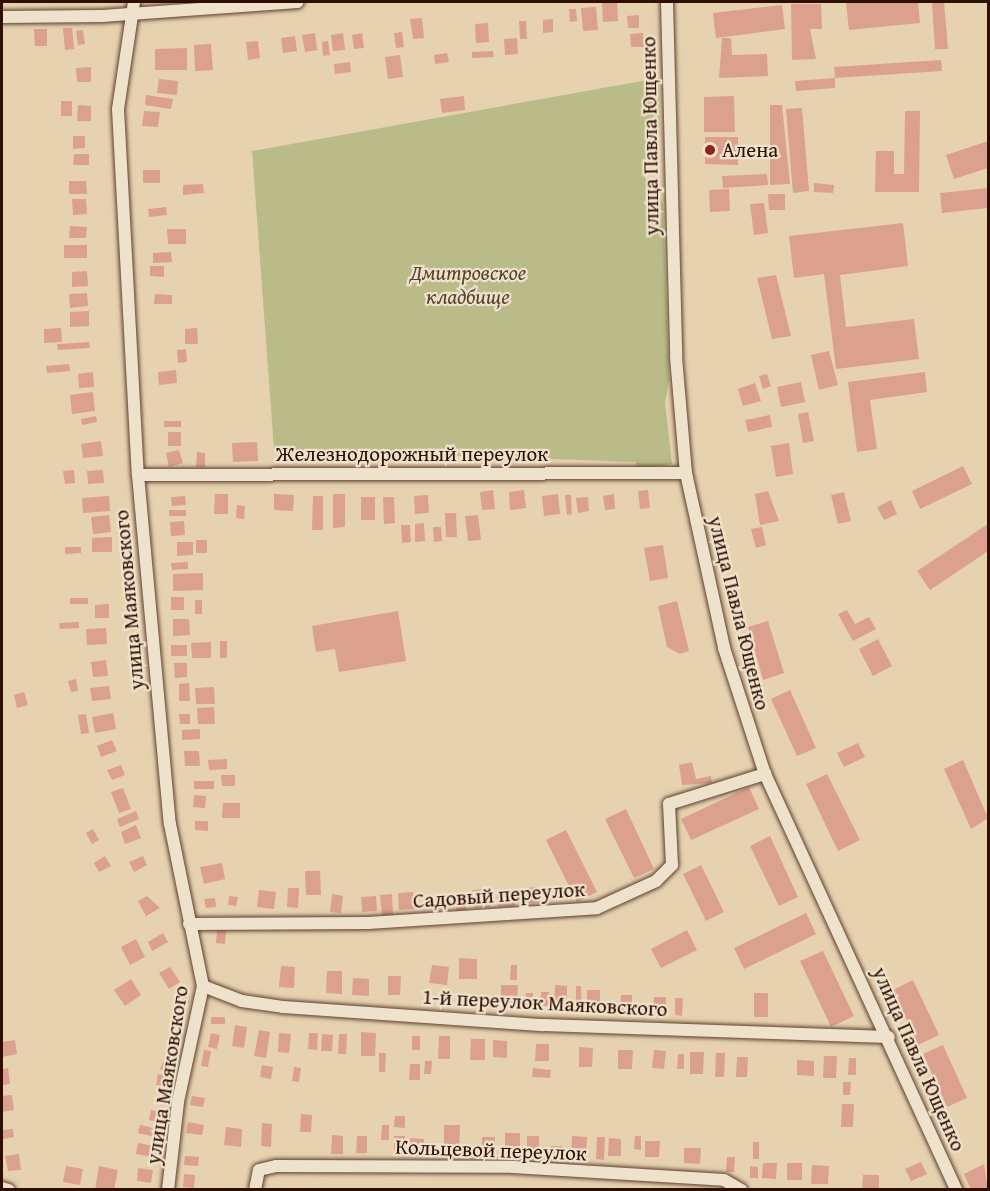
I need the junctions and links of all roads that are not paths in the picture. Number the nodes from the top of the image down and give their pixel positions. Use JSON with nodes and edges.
{"nodes":[{"id":1,"x":298,"y":2,"type":"edge"},
{"id":2,"x":667,"y":2,"type":"edge"},
{"id":3,"x":133,"y":6,"type":"edge"},
{"id":4,"x":2,"y":17,"type":"edge"},
{"id":5,"x":686,"y":473,"type":"junction"},
{"id":6,"x":138,"y":475,"type":"junction"},
{"id":7,"x":765,"y":774,"type":"junction"},
{"id":8,"x":189,"y":924,"type":"junction"},
{"id":9,"x":203,"y":986,"type":"junction"},
{"id":10,"x":890,"y":1037,"type":"junction"},
{"id":11,"x":2,"y":1188,"type":"edge"},
{"id":12,"x":9,"y":1190,"type":"edge"},
{"id":13,"x":168,"y":1190,"type":"edge"},
{"id":14,"x":255,"y":1190,"type":"edge"},
{"id":15,"x":741,"y":1190,"type":"edge"},
{"id":16,"x":956,"y":1190,"type":"edge"}],
"edges":[{"from":1,"to":3,"type":"street"},
{"from":2,"to":5,"type":"street","name":"улица Павла Ющенко"},
{"from":3,"to":4,"type":"street"},
{"from":3,"to":6,"type":"street","name":"улица Маяковского"},
{"from":5,"to":6,"type":"street","name":"Железнодорожный переулок"},
{"from":5,"to":7,"type":"street","name":"улица Павла Ющенко"},
{"from":6,"to":8,"type":"street","name":"улица Маяковского"},
{"from":7,"to":8,"type":"street","name":"Садовый переулок"},
{"from":7,"to":10,"type":"street","name":"улица Павла Ющенко"},
{"from":8,"to":9,"type":"street","name":"улица Маяковского"},
{"from":9,"to":10,"type":"street","name":"1-й переулок Маяковского"},
{"from":9,"to":13,"type":"street","name":"улица Маяковского"},
{"from":10,"to":16,"type":"street","name":"улица Павла Ющенко"},
{"from":11,"to":12,"type":"street"},
{"from":14,"to":15,"type":"street","name":"Кольцевой переулок"}]}
